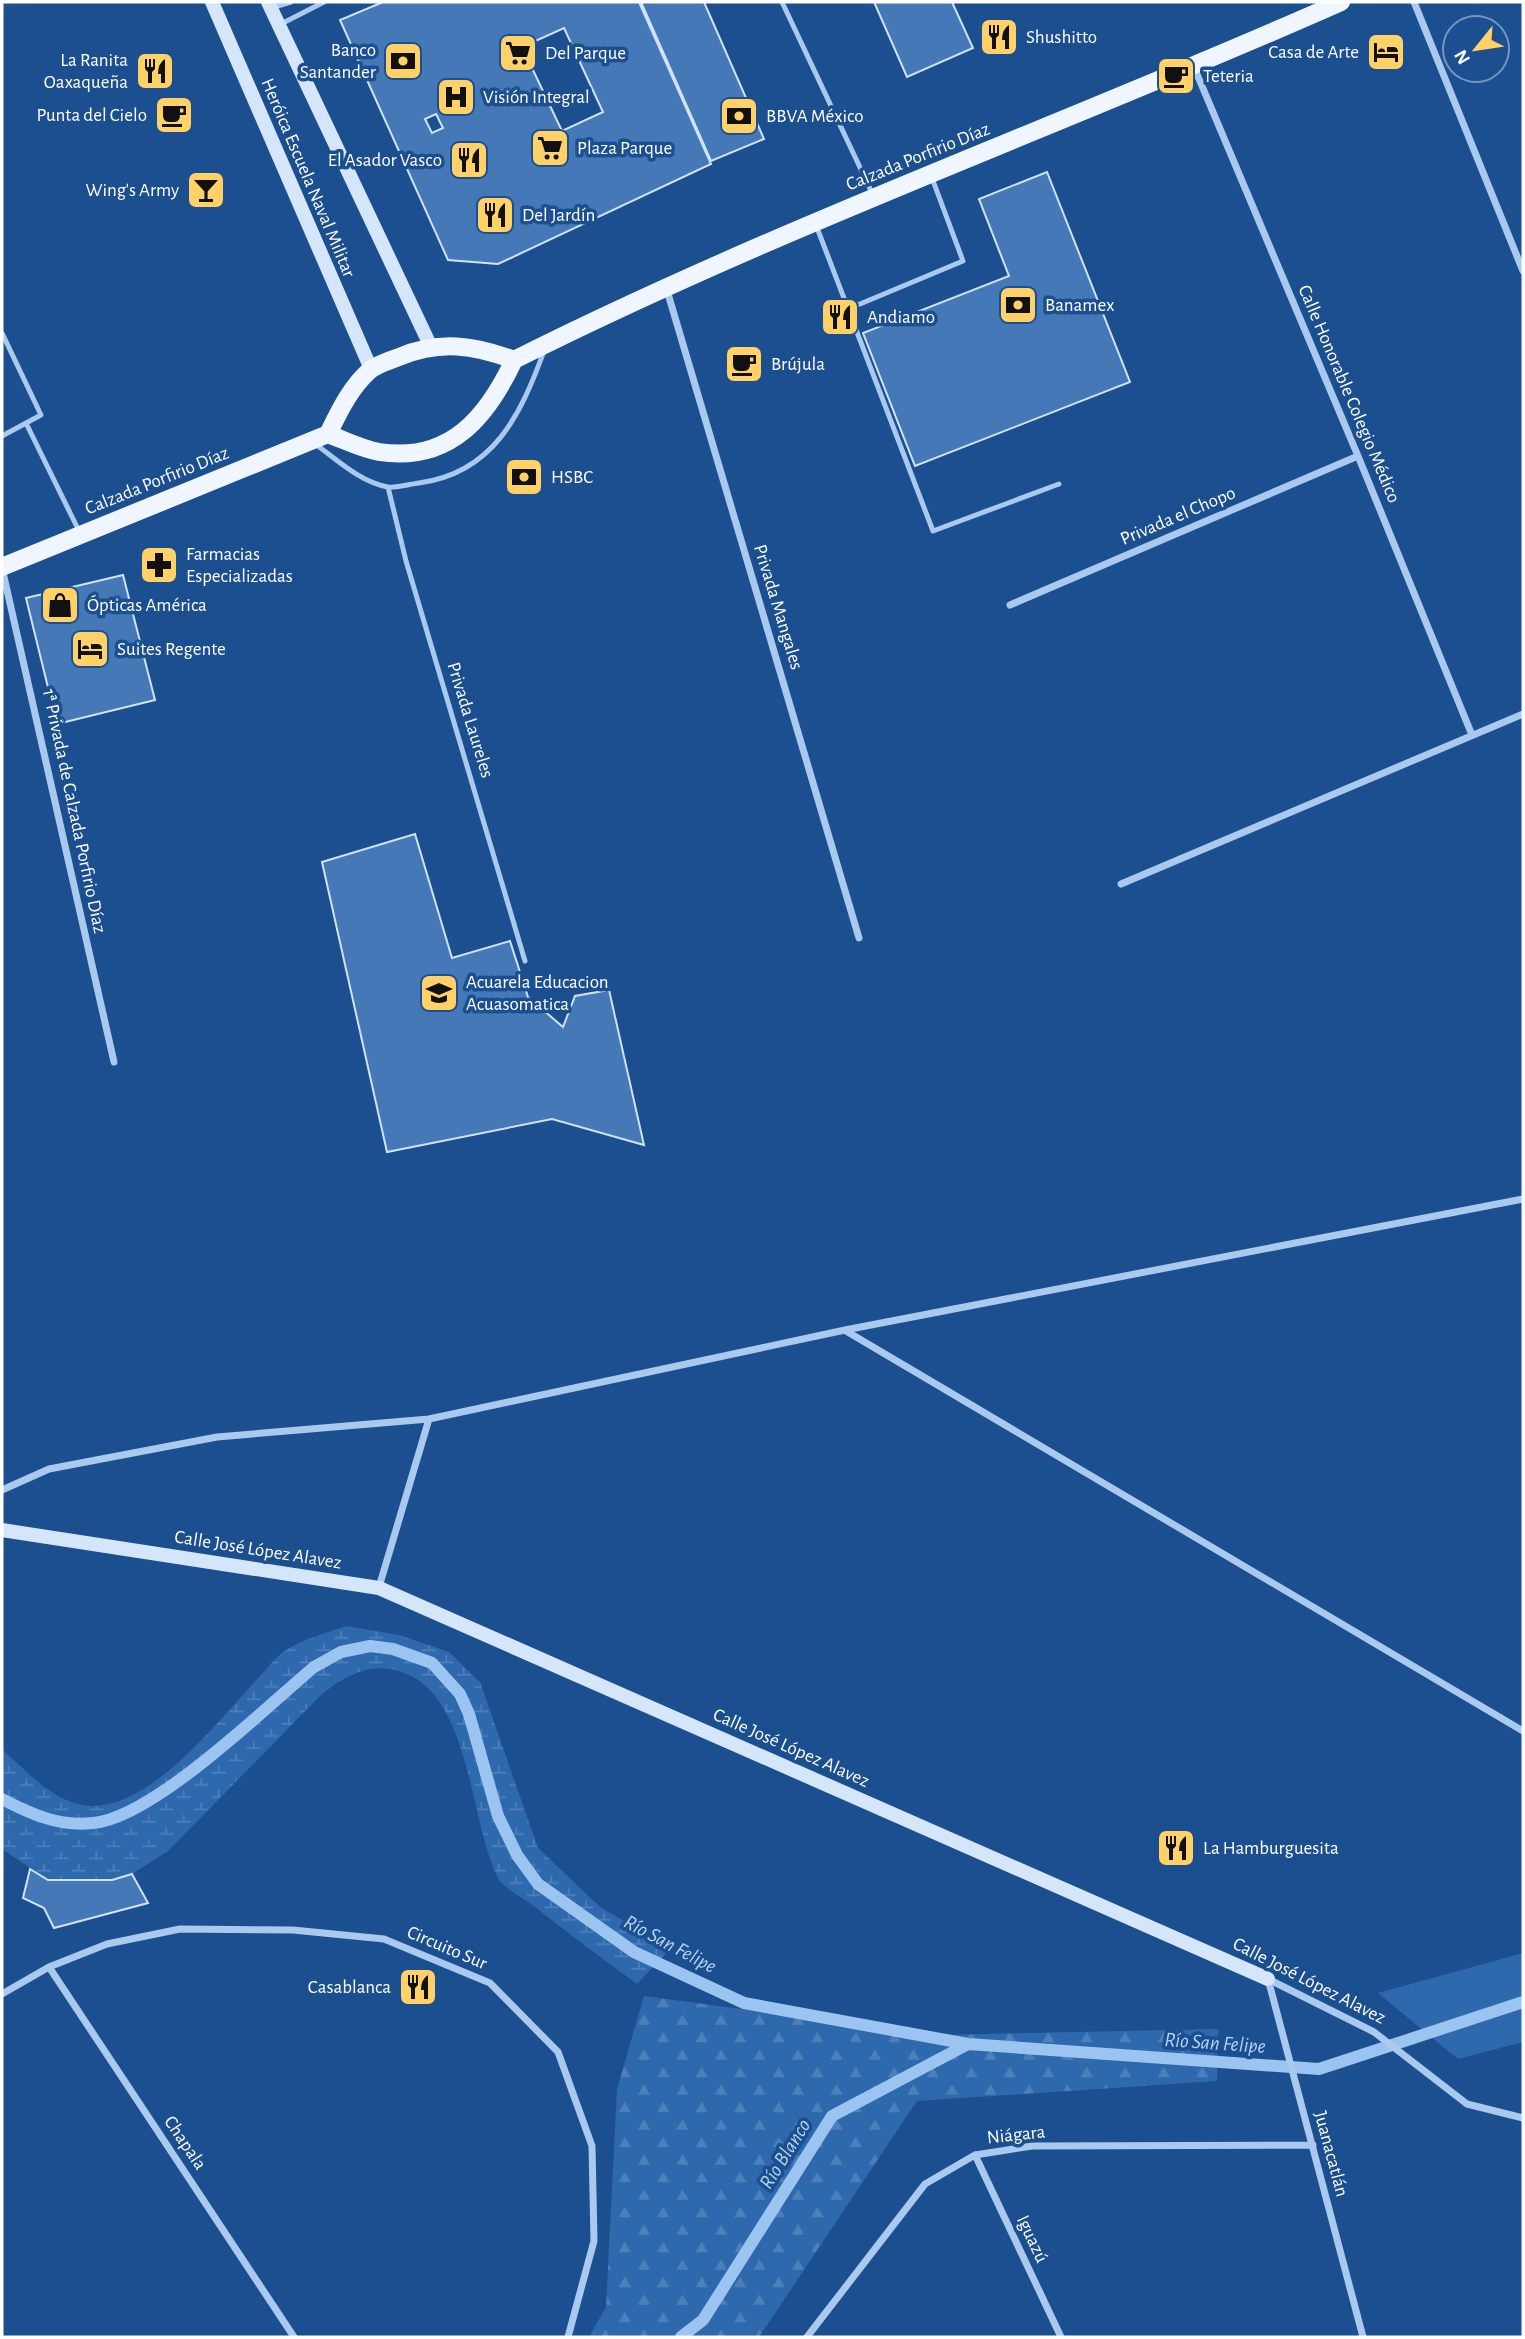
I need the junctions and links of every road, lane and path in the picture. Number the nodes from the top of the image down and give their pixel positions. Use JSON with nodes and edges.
{"nodes":[{"id":1,"x":212,"y":2,"type":"edge"},
{"id":2,"x":291,"y":2,"type":"edge"},
{"id":3,"x":324,"y":2,"type":"edge"},
{"id":4,"x":782,"y":2,"type":"edge"},
{"id":5,"x":1341,"y":2,"type":"edge"},
{"id":6,"x":1414,"y":2,"type":"edge"},
{"id":7,"x":269,"y":5,"type":"edge"},
{"id":8,"x":278,"y":26,"type":"junction"},
{"id":9,"x":1194,"y":67,"type":"junction"},
{"id":10,"x":931,"y":174,"type":"junction"},
{"id":11,"x":874,"y":197,"type":"junction"},
{"id":12,"x":815,"y":223,"type":"junction"},
{"id":13,"x":1523,"y":271,"type":"edge"},
{"id":14,"x":666,"y":286,"type":"junction"},
{"id":15,"x":848,"y":309,"type":"junction"},
{"id":16,"x":2,"y":333,"type":"edge"},
{"id":17,"x":547,"y":344,"type":"junction"},
{"id":18,"x":431,"y":347,"type":"junction"},
{"id":19,"x":514,"y":360,"type":"junction"},
{"id":20,"x":371,"y":369,"type":"junction"},
{"id":21,"x":26,"y":423,"type":"junction"},
{"id":22,"x":2,"y":436,"type":"edge"},
{"id":23,"x":320,"y":438,"type":"junction"},
{"id":24,"x":1359,"y":456,"type":"junction"},
{"id":25,"x":1059,"y":484,"type":"dead end"},
{"id":26,"x":388,"y":487,"type":"junction"},
{"id":27,"x":81,"y":534,"type":"junction"},
{"id":28,"x":2,"y":567,"type":"edge"},
{"id":29,"x":1010,"y":605,"type":"dead end"},
{"id":30,"x":1523,"y":714,"type":"edge"},
{"id":31,"x":1472,"y":735,"type":"junction"},
{"id":32,"x":1121,"y":884,"type":"dead end"},
{"id":33,"x":859,"y":938,"type":"dead end"},
{"id":34,"x":524,"y":961,"type":"dead end"},
{"id":35,"x":114,"y":1062,"type":"dead end"},
{"id":36,"x":1523,"y":1199,"type":"edge"},
{"id":37,"x":845,"y":1330,"type":"junction"},
{"id":38,"x":429,"y":1419,"type":"junction"},
{"id":39,"x":2,"y":1490,"type":"edge"},
{"id":40,"x":2,"y":1530,"type":"edge"},
{"id":41,"x":379,"y":1588,"type":"junction"},
{"id":42,"x":1523,"y":1731,"type":"edge"},
{"id":43,"x":49,"y":1967,"type":"junction"},
{"id":44,"x":1268,"y":1979,"type":"junction"},
{"id":45,"x":2,"y":1994,"type":"edge"},
{"id":46,"x":1523,"y":2119,"type":"edge"},
{"id":47,"x":1313,"y":2145,"type":"junction"},
{"id":48,"x":975,"y":2155,"type":"junction"},
{"id":49,"x":294,"y":2337,"type":"edge"},
{"id":50,"x":568,"y":2337,"type":"edge"},
{"id":51,"x":807,"y":2337,"type":"edge"},
{"id":52,"x":1061,"y":2337,"type":"edge"},
{"id":53,"x":1363,"y":2337,"type":"edge"}],
"edges":[{"from":1,"to":20,"type":"street","name":"Heróica Escuela Naval Militar"},
{"from":2,"to":7,"type":"lane"},
{"from":3,"to":8,"type":"lane"},
{"from":4,"to":11,"type":"lane"},
{"from":5,"to":9,"type":"main road","name":"Calzada Porfirio Díaz"},
{"from":6,"to":13,"type":"street"},
{"from":7,"to":8,"type":"street","name":"Heróica Escuela Naval Militar"},
{"from":8,"to":18,"type":"street","name":"Heróica Escuela Naval Militar"},
{"from":9,"to":10,"type":"main road","name":"Calzada Porfirio Díaz"},
{"from":9,"to":24,"type":"street","name":"Calle Honorable Colegio Médico"},
{"from":10,"to":11,"type":"main road","name":"Calzada Porfirio Díaz"},
{"from":10,"to":15,"type":"lane"},
{"from":11,"to":12,"type":"main road","name":"Calzada Porfirio Díaz"},
{"from":12,"to":14,"type":"main road","name":"Calzada Porfirio Díaz"},
{"from":12,"to":15,"type":"lane"},
{"from":14,"to":17,"type":"main road","name":"Calzada Porfirio Díaz"},
{"from":14,"to":33,"type":"street","name":"Privada Mangales"},
{"from":15,"to":25,"type":"lane"},
{"from":16,"to":21,"type":"lane"},
{"from":17,"to":19,"type":"main road","name":"Calzada Porfirio Díaz"},
{"from":17,"to":26,"type":"lane"},
{"from":18,"to":19,"type":"main road"},
{"from":18,"to":20,"type":"main road"},
{"from":19,"to":23,"type":"main road"},
{"from":20,"to":23,"type":"main road"},
{"from":21,"to":22,"type":"lane"},
{"from":21,"to":27,"type":"lane"},
{"from":23,"to":26,"type":"lane"},
{"from":23,"to":27,"type":"main road","name":"Calzada Porfirio Díaz"},
{"from":24,"to":29,"type":"street","name":"Privada el Chopo"},
{"from":24,"to":31,"type":"street","name":"Calle Honorable Colegio Médico"},
{"from":26,"to":34,"type":"lane","name":"Privada Laureles"},
{"from":27,"to":28,"type":"main road","name":"Calzada Porfirio Díaz"},
{"from":28,"to":35,"type":"street","name":"1ª Privada de Calzada Porfirio Díaz"},
{"from":30,"to":31,"type":"street"},
{"from":31,"to":32,"type":"street"},
{"from":36,"to":37,"type":"street"},
{"from":37,"to":38,"type":"street"},
{"from":37,"to":42,"type":"street"},
{"from":38,"to":39,"type":"street"},
{"from":38,"to":41,"type":"street"},
{"from":40,"to":41,"type":"street","name":"Calle José López Alavez"},
{"from":41,"to":44,"type":"street","name":"Calle José López Alavez"},
{"from":43,"to":45,"type":"street","name":"Circuito Sur"},
{"from":43,"to":49,"type":"street","name":"Chapala"},
{"from":43,"to":50,"type":"street","name":"Circuito Sur"},
{"from":44,"to":46,"type":"street","name":"Calle José López Alavez"},
{"from":44,"to":47,"type":"street","name":"Juanacatlán"},
{"from":47,"to":48,"type":"street","name":"Niágara"},
{"from":47,"to":53,"type":"street","name":"Juanacatlán"},
{"from":48,"to":51,"type":"street","name":"Niágara"},
{"from":48,"to":52,"type":"street","name":"Iguazú"}]}
